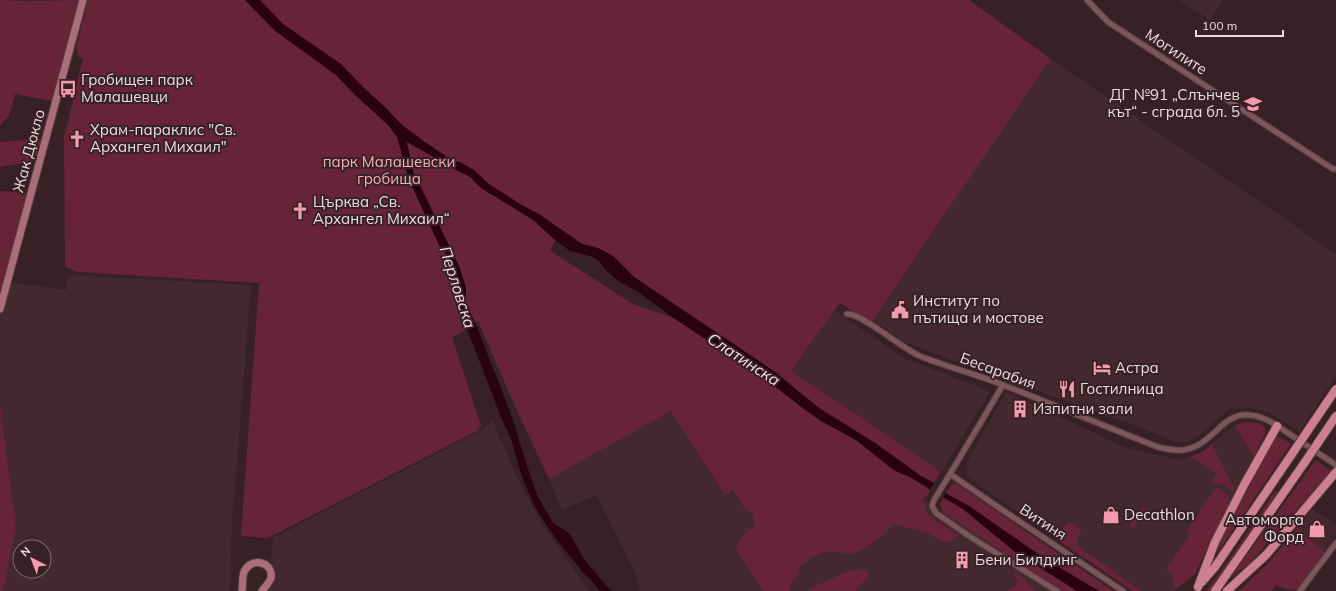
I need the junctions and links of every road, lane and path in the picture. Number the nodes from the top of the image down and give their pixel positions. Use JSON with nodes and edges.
{"nodes":[{"id":1,"x":83,"y":0,"type":"edge"},
{"id":2,"x":1087,"y":0,"type":"edge"},
{"id":3,"x":1336,"y":168,"type":"edge"},
{"id":4,"x":0,"y":308,"type":"edge"},
{"id":5,"x":847,"y":314,"type":"dead end"},
{"id":6,"x":1003,"y":385,"type":"junction"},
{"id":7,"x":1336,"y":389,"type":"edge"},
{"id":8,"x":1336,"y":416,"type":"edge"},
{"id":9,"x":1277,"y":426,"type":"junction"},
{"id":10,"x":1336,"y":465,"type":"edge"},
{"id":11,"x":1336,"y":472,"type":"edge"},
{"id":12,"x":950,"y":474,"type":"junction"},
{"id":13,"x":1336,"y":543,"type":"edge"},
{"id":14,"x":1196,"y":589,"type":"edge"},
{"id":15,"x":242,"y":591,"type":"edge"},
{"id":16,"x":262,"y":591,"type":"edge"},
{"id":17,"x":1056,"y":591,"type":"edge"},
{"id":18,"x":1123,"y":591,"type":"edge"},
{"id":19,"x":1215,"y":591,"type":"edge"},
{"id":20,"x":1227,"y":591,"type":"edge"},
{"id":21,"x":1300,"y":591,"type":"edge"}],
"edges":[{"from":1,"to":4,"type":"street","name":"Жак Дюкло"},
{"from":2,"to":3,"type":"street","name":"Могилите"},
{"from":5,"to":6,"type":"street","name":"Бесарабия"},
{"from":6,"to":9,"type":"street","name":"Бесарабия"},
{"from":6,"to":12,"type":"street"},
{"from":7,"to":14,"type":"main road","bridge":true},
{"from":8,"to":19,"type":"main road","bridge":true},
{"from":9,"to":10,"type":"street","name":"Бесарабия"},
{"from":9,"to":14,"type":"main road"},
{"from":11,"to":20,"type":"main road"},
{"from":12,"to":17,"type":"street"},
{"from":12,"to":18,"type":"street","name":"Витиня"},
{"from":13,"to":21,"type":"street"},
{"from":15,"to":16,"type":"street"}]}
